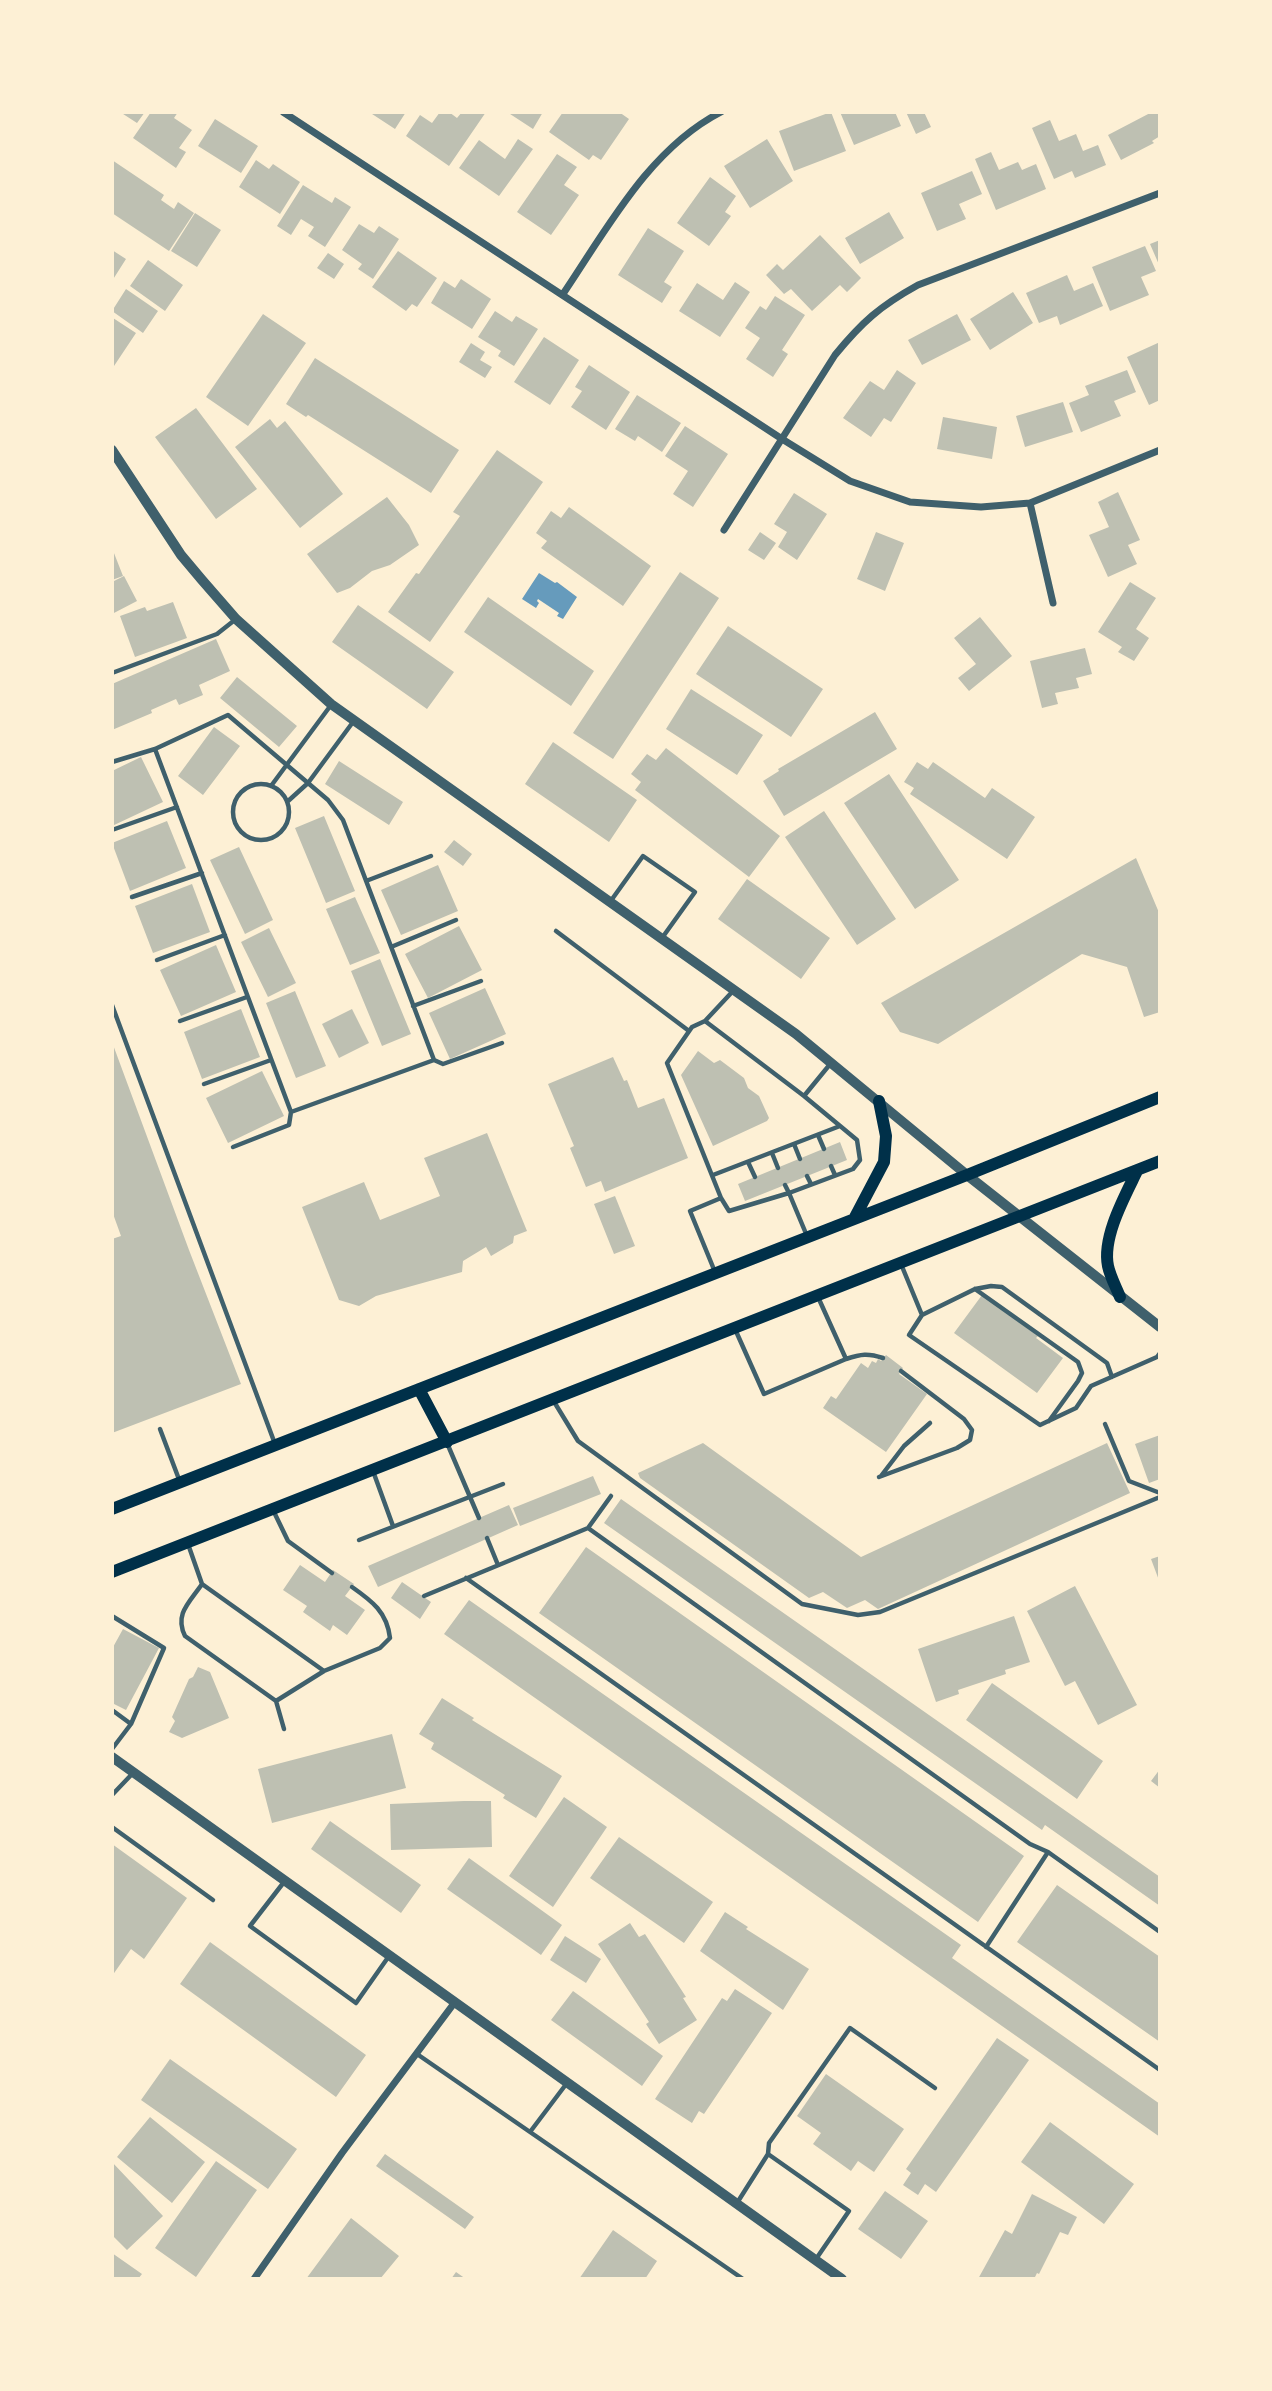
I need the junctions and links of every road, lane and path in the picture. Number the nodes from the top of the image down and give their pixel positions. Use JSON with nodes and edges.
{"nodes":[{"id":1,"x":283,"y":112,"type":"edge"},
{"id":2,"x":721,"y":112,"type":"edge"},
{"id":3,"x":1160,"y":193,"type":"edge"},
{"id":4,"x":563,"y":294,"type":"junction"},
{"id":5,"x":782,"y":439,"type":"junction"},
{"id":6,"x":112,"y":450,"type":"edge"},
{"id":7,"x":1160,"y":450,"type":"edge"},
{"id":8,"x":1030,"y":503,"type":"junction"},
{"id":9,"x":724,"y":530,"type":"dead end"},
{"id":10,"x":1053,"y":603,"type":"dead end"},
{"id":11,"x":236,"y":619,"type":"junction"},
{"id":12,"x":112,"y":673,"type":"edge"},
{"id":13,"x":331,"y":704,"type":"junction"},
{"id":14,"x":354,"y":721,"type":"junction"},
{"id":15,"x":155,"y":749,"type":"junction"},
{"id":16,"x":112,"y":762,"type":"edge"},
{"id":17,"x":285,"y":764,"type":"junction"},
{"id":18,"x":308,"y":783,"type":"junction"},
{"id":19,"x":271,"y":786,"type":"junction"},
{"id":20,"x":287,"y":802,"type":"junction"},
{"id":21,"x":177,"y":807,"type":"junction"},
{"id":22,"x":112,"y":830,"type":"edge"},
{"id":23,"x":431,"y":856,"type":"dead end"},
{"id":24,"x":202,"y":873,"type":"junction"},
{"id":25,"x":366,"y":881,"type":"junction"},
{"id":26,"x":132,"y":897,"type":"dead end"},
{"id":27,"x":610,"y":902,"type":"junction"},
{"id":28,"x":456,"y":920,"type":"dead end"},
{"id":29,"x":556,"y":931,"type":"dead end"},
{"id":30,"x":225,"y":935,"type":"junction"},
{"id":31,"x":662,"y":939,"type":"junction"},
{"id":32,"x":391,"y":947,"type":"junction"},
{"id":33,"x":157,"y":960,"type":"dead end"},
{"id":34,"x":481,"y":981,"type":"dead end"},
{"id":35,"x":734,"y":990,"type":"junction"},
{"id":36,"x":247,"y":996,"type":"junction"},
{"id":37,"x":112,"y":1005,"type":"edge"},
{"id":38,"x":413,"y":1006,"type":"junction"},
{"id":39,"x":180,"y":1021,"type":"dead end"},
{"id":40,"x":705,"y":1021,"type":"junction"},
{"id":41,"x":689,"y":1031,"type":"junction"},
{"id":42,"x":502,"y":1043,"type":"dead end"},
{"id":43,"x":271,"y":1060,"type":"junction"},
{"id":44,"x":433,"y":1060,"type":"junction"},
{"id":45,"x":831,"y":1062,"type":"junction"},
{"id":46,"x":204,"y":1084,"type":"dead end"},
{"id":47,"x":804,"y":1096,"type":"junction"},
{"id":48,"x":1160,"y":1097,"type":"edge"},
{"id":49,"x":879,"y":1101,"type":"junction"},
{"id":50,"x":291,"y":1112,"type":"junction"},
{"id":51,"x":839,"y":1126,"type":"junction"},
{"id":52,"x":818,"y":1135,"type":"junction"},
{"id":53,"x":794,"y":1144,"type":"junction"},
{"id":54,"x":233,"y":1147,"type":"dead end"},
{"id":55,"x":824,"y":1149,"type":"dead end"},
{"id":56,"x":772,"y":1153,"type":"junction"},
{"id":57,"x":800,"y":1158,"type":"dead end"},
{"id":58,"x":1160,"y":1161,"type":"edge"},
{"id":59,"x":748,"y":1162,"type":"junction"},
{"id":60,"x":831,"y":1166,"type":"dead end"},
{"id":61,"x":778,"y":1167,"type":"dead end"},
{"id":62,"x":1137,"y":1171,"type":"junction"},
{"id":63,"x":713,"y":1175,"type":"junction"},
{"id":64,"x":835,"y":1175,"type":"junction"},
{"id":65,"x":967,"y":1175,"type":"junction"},
{"id":66,"x":807,"y":1176,"type":"dead end"},
{"id":67,"x":755,"y":1177,"type":"dead end"},
{"id":68,"x":811,"y":1184,"type":"junction"},
{"id":69,"x":785,"y":1185,"type":"dead end"},
{"id":70,"x":789,"y":1193,"type":"junction"},
{"id":71,"x":722,"y":1198,"type":"junction"},
{"id":72,"x":1021,"y":1216,"type":"junction"},
{"id":73,"x":854,"y":1219,"type":"junction"},
{"id":74,"x":807,"y":1237,"type":"junction"},
{"id":75,"x":901,"y":1263,"type":"junction"},
{"id":76,"x":716,"y":1273,"type":"junction"},
{"id":77,"x":975,"y":1289,"type":"junction"},
{"id":78,"x":818,"y":1296,"type":"junction"},
{"id":79,"x":1120,"y":1297,"type":"junction"},
{"id":80,"x":922,"y":1315,"type":"junction"},
{"id":81,"x":1160,"y":1327,"type":"edge"},
{"id":82,"x":735,"y":1328,"type":"junction"},
{"id":83,"x":1160,"y":1353,"type":"edge"},
{"id":84,"x":883,"y":1358,"type":"dead end"},
{"id":85,"x":846,"y":1359,"type":"junction"},
{"id":86,"x":901,"y":1371,"type":"dead end"},
{"id":87,"x":1112,"y":1377,"type":"junction"},
{"id":88,"x":419,"y":1389,"type":"junction"},
{"id":89,"x":552,"y":1399,"type":"junction"},
{"id":90,"x":1048,"y":1421,"type":"junction"},
{"id":91,"x":930,"y":1423,"type":"dead end"},
{"id":92,"x":1105,"y":1424,"type":"dead end"},
{"id":93,"x":160,"y":1429,"type":"dead end"},
{"id":94,"x":447,"y":1442,"type":"junction"},
{"id":95,"x":275,"y":1445,"type":"junction"},
{"id":96,"x":372,"y":1471,"type":"junction"},
{"id":97,"x":180,"y":1483,"type":"junction"},
{"id":98,"x":503,"y":1484,"type":"dead end"},
{"id":99,"x":1160,"y":1495,"type":"edge"},
{"id":100,"x":611,"y":1496,"type":"dead end"},
{"id":101,"x":470,"y":1497,"type":"junction"},
{"id":102,"x":112,"y":1509,"type":"edge"},
{"id":103,"x":272,"y":1509,"type":"junction"},
{"id":104,"x":479,"y":1518,"type":"dead end"},
{"id":105,"x":393,"y":1526,"type":"junction"},
{"id":106,"x":588,"y":1528,"type":"junction"},
{"id":107,"x":487,"y":1538,"type":"dead end"},
{"id":108,"x":359,"y":1540,"type":"dead end"},
{"id":109,"x":188,"y":1542,"type":"junction"},
{"id":110,"x":498,"y":1565,"type":"junction"},
{"id":111,"x":112,"y":1572,"type":"edge"},
{"id":112,"x":332,"y":1573,"type":"dead end"},
{"id":113,"x":466,"y":1578,"type":"junction"},
{"id":114,"x":202,"y":1584,"type":"junction"},
{"id":115,"x":352,"y":1587,"type":"dead end"},
{"id":116,"x":424,"y":1596,"type":"dead end"},
{"id":117,"x":112,"y":1616,"type":"edge"},
{"id":118,"x":324,"y":1671,"type":"junction"},
{"id":119,"x":276,"y":1701,"type":"junction"},
{"id":120,"x":112,"y":1710,"type":"edge"},
{"id":121,"x":131,"y":1724,"type":"junction"},
{"id":122,"x":284,"y":1729,"type":"dead end"},
{"id":123,"x":112,"y":1749,"type":"edge"},
{"id":124,"x":112,"y":1757,"type":"edge"},
{"id":125,"x":134,"y":1773,"type":"junction"},
{"id":126,"x":112,"y":1795,"type":"edge"},
{"id":127,"x":112,"y":1827,"type":"edge"},
{"id":128,"x":1048,"y":1853,"type":"junction"},
{"id":129,"x":285,"y":1881,"type":"junction"},
{"id":130,"x":213,"y":1900,"type":"dead end"},
{"id":131,"x":1160,"y":1933,"type":"edge"},
{"id":132,"x":986,"y":1947,"type":"junction"},
{"id":133,"x":390,"y":1956,"type":"junction"},
{"id":134,"x":455,"y":2002,"type":"junction"},
{"id":135,"x":416,"y":2054,"type":"junction"},
{"id":136,"x":1160,"y":2070,"type":"edge"},
{"id":137,"x":567,"y":2083,"type":"junction"},
{"id":138,"x":935,"y":2088,"type":"dead end"},
{"id":139,"x":530,"y":2132,"type":"junction"},
{"id":140,"x":768,"y":2154,"type":"junction"},
{"id":141,"x":737,"y":2203,"type":"junction"},
{"id":142,"x":816,"y":2260,"type":"junction"},
{"id":143,"x":254,"y":2279,"type":"edge"},
{"id":144,"x":743,"y":2279,"type":"edge"},
{"id":145,"x":842,"y":2279,"type":"edge"}],
"edges":[{"from":1,"to":4,"type":"street"},
{"from":2,"to":4,"type":"street"},
{"from":3,"to":5,"type":"street"},
{"from":4,"to":5,"type":"street"},
{"from":5,"to":8,"type":"street"},
{"from":5,"to":9,"type":"street"},
{"from":6,"to":11,"type":"street"},
{"from":7,"to":8,"type":"street"},
{"from":8,"to":10,"type":"street"},
{"from":11,"to":12,"type":"lane"},
{"from":11,"to":13,"type":"street"},
{"from":13,"to":14,"type":"street"},
{"from":13,"to":17,"type":"lane"},
{"from":14,"to":18,"type":"lane"},
{"from":14,"to":27,"type":"street"},
{"from":15,"to":16,"type":"lane"},
{"from":15,"to":17,"type":"lane"},
{"from":15,"to":21,"type":"lane"},
{"from":17,"to":18,"type":"lane"},
{"from":17,"to":19,"type":"lane"},
{"from":18,"to":20,"type":"lane"},
{"from":18,"to":25,"type":"lane"},
{"from":19,"to":20,"type":"lane"},
{"from":19,"to":20,"type":"lane"},
{"from":21,"to":22,"type":"lane"},
{"from":21,"to":24,"type":"lane"},
{"from":23,"to":25,"type":"lane"},
{"from":24,"to":26,"type":"lane"},
{"from":24,"to":30,"type":"lane"},
{"from":25,"to":32,"type":"lane"},
{"from":27,"to":31,"type":"street"},
{"from":27,"to":31,"type":"lane"},
{"from":28,"to":32,"type":"lane"},
{"from":29,"to":41,"type":"lane"},
{"from":30,"to":33,"type":"lane"},
{"from":30,"to":36,"type":"lane"},
{"from":31,"to":35,"type":"street"},
{"from":32,"to":38,"type":"lane"},
{"from":34,"to":38,"type":"lane"},
{"from":35,"to":40,"type":"lane"},
{"from":35,"to":45,"type":"street"},
{"from":36,"to":39,"type":"lane"},
{"from":36,"to":43,"type":"lane"},
{"from":37,"to":95,"type":"lane"},
{"from":38,"to":44,"type":"lane"},
{"from":40,"to":41,"type":"lane"},
{"from":40,"to":47,"type":"lane"},
{"from":41,"to":63,"type":"lane"},
{"from":42,"to":44,"type":"lane"},
{"from":43,"to":46,"type":"lane"},
{"from":43,"to":50,"type":"lane"},
{"from":44,"to":50,"type":"lane"},
{"from":45,"to":47,"type":"lane"},
{"from":45,"to":49,"type":"street"},
{"from":47,"to":51,"type":"lane"},
{"from":48,"to":65,"type":"main road"},
{"from":49,"to":65,"type":"street"},
{"from":49,"to":73,"type":"main road"},
{"from":50,"to":54,"type":"lane"},
{"from":51,"to":52,"type":"lane"},
{"from":51,"to":64,"type":"lane"},
{"from":52,"to":53,"type":"lane"},
{"from":52,"to":55,"type":"lane"},
{"from":53,"to":56,"type":"lane"},
{"from":53,"to":57,"type":"lane"},
{"from":56,"to":59,"type":"lane"},
{"from":56,"to":61,"type":"lane"},
{"from":58,"to":62,"type":"main road"},
{"from":59,"to":63,"type":"lane"},
{"from":59,"to":67,"type":"lane"},
{"from":60,"to":64,"type":"lane"},
{"from":62,"to":72,"type":"main road"},
{"from":62,"to":79,"type":"main road"},
{"from":63,"to":71,"type":"lane"},
{"from":64,"to":68,"type":"lane"},
{"from":65,"to":72,"type":"street"},
{"from":65,"to":73,"type":"main road"},
{"from":66,"to":68,"type":"lane"},
{"from":68,"to":70,"type":"lane"},
{"from":69,"to":70,"type":"lane"},
{"from":70,"to":71,"type":"lane"},
{"from":70,"to":74,"type":"lane"},
{"from":71,"to":76,"type":"lane"},
{"from":72,"to":75,"type":"main road"},
{"from":72,"to":79,"type":"street"},
{"from":73,"to":74,"type":"main road"},
{"from":74,"to":76,"type":"main road"},
{"from":75,"to":78,"type":"main road"},
{"from":75,"to":80,"type":"lane"},
{"from":76,"to":88,"type":"main road"},
{"from":77,"to":80,"type":"lane"},
{"from":77,"to":87,"type":"lane"},
{"from":77,"to":90,"type":"lane"},
{"from":78,"to":82,"type":"main road"},
{"from":78,"to":85,"type":"lane"},
{"from":79,"to":81,"type":"street"},
{"from":80,"to":90,"type":"lane"},
{"from":82,"to":85,"type":"lane"},
{"from":82,"to":89,"type":"main road"},
{"from":83,"to":87,"type":"lane"},
{"from":84,"to":85,"type":"lane"},
{"from":86,"to":91,"type":"lane"},
{"from":87,"to":90,"type":"lane"},
{"from":88,"to":94,"type":"main road"},
{"from":88,"to":95,"type":"main road"},
{"from":89,"to":94,"type":"main road"},
{"from":89,"to":99,"type":"lane"},
{"from":92,"to":99,"type":"lane"},
{"from":93,"to":97,"type":"lane"},
{"from":94,"to":96,"type":"main road"},
{"from":94,"to":101,"type":"lane"},
{"from":95,"to":97,"type":"main road"},
{"from":96,"to":103,"type":"main road"},
{"from":96,"to":105,"type":"lane"},
{"from":97,"to":102,"type":"main road"},
{"from":98,"to":101,"type":"lane"},
{"from":100,"to":106,"type":"lane"},
{"from":101,"to":104,"type":"lane"},
{"from":101,"to":105,"type":"lane"},
{"from":103,"to":109,"type":"main road"},
{"from":103,"to":112,"type":"lane"},
{"from":105,"to":108,"type":"lane"},
{"from":106,"to":110,"type":"lane"},
{"from":106,"to":128,"type":"lane"},
{"from":107,"to":110,"type":"lane"},
{"from":109,"to":111,"type":"main road"},
{"from":109,"to":114,"type":"lane"},
{"from":110,"to":113,"type":"lane"},
{"from":113,"to":116,"type":"lane"},
{"from":113,"to":132,"type":"lane"},
{"from":114,"to":118,"type":"lane"},
{"from":114,"to":119,"type":"lane"},
{"from":115,"to":118,"type":"lane"},
{"from":117,"to":121,"type":"lane"},
{"from":118,"to":119,"type":"lane"},
{"from":119,"to":122,"type":"lane"},
{"from":120,"to":121,"type":"lane"},
{"from":121,"to":123,"type":"lane"},
{"from":124,"to":125,"type":"street"},
{"from":125,"to":126,"type":"lane"},
{"from":125,"to":129,"type":"street"},
{"from":127,"to":130,"type":"lane"},
{"from":128,"to":131,"type":"lane"},
{"from":128,"to":132,"type":"lane"},
{"from":129,"to":133,"type":"street"},
{"from":129,"to":133,"type":"lane"},
{"from":132,"to":136,"type":"lane"},
{"from":133,"to":134,"type":"street"},
{"from":134,"to":135,"type":"street"},
{"from":134,"to":137,"type":"street"},
{"from":135,"to":139,"type":"lane"},
{"from":135,"to":143,"type":"street"},
{"from":137,"to":139,"type":"lane"},
{"from":137,"to":141,"type":"street"},
{"from":138,"to":140,"type":"lane"},
{"from":139,"to":144,"type":"lane"},
{"from":140,"to":141,"type":"lane"},
{"from":140,"to":142,"type":"lane"},
{"from":141,"to":142,"type":"street"},
{"from":142,"to":145,"type":"street"}]}
